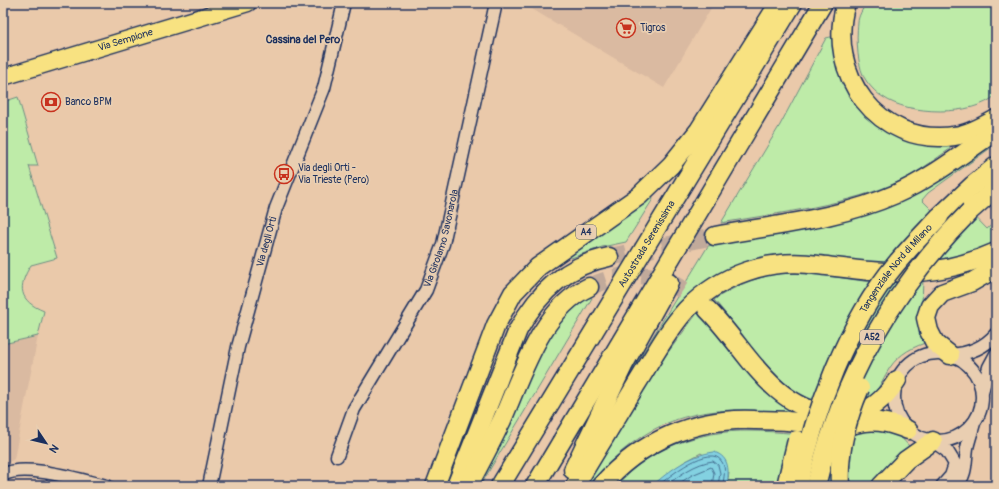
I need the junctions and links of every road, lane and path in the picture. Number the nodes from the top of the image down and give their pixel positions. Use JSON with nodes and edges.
{"nodes":[{"id":1,"x":248,"y":3,"type":"edge"},
{"id":2,"x":344,"y":3,"type":"edge"},
{"id":3,"x":496,"y":3,"type":"edge"},
{"id":4,"x":779,"y":3,"type":"edge"},
{"id":5,"x":793,"y":3,"type":"edge"},
{"id":6,"x":823,"y":3,"type":"edge"},
{"id":7,"x":846,"y":3,"type":"edge"},
{"id":8,"x":3,"y":77,"type":"edge"},
{"id":9,"x":996,"y":119,"type":"edge"},
{"id":10,"x":996,"y":131,"type":"edge"},
{"id":11,"x":996,"y":166,"type":"edge"},
{"id":12,"x":724,"y":171,"type":"junction"},
{"id":13,"x":996,"y":188,"type":"edge"},
{"id":14,"x":715,"y":236,"type":"tunnel mouth"},
{"id":15,"x":939,"y":244,"type":"junction"},
{"id":16,"x":996,"y":252,"type":"edge"},
{"id":17,"x":610,"y":257,"type":"tunnel mouth"},
{"id":18,"x":996,"y":268,"type":"edge"},
{"id":19,"x":589,"y":288,"type":"tunnel mouth"},
{"id":20,"x":873,"y":296,"type":"junction"},
{"id":21,"x":707,"y":309,"type":"tunnel mouth"},
{"id":22,"x":996,"y":334,"type":"edge"},
{"id":23,"x":996,"y":354,"type":"edge"},
{"id":24,"x":950,"y":355,"type":"junction"},
{"id":25,"x":898,"y":380,"type":"junction"},
{"id":26,"x":982,"y":392,"type":"junction"},
{"id":27,"x":848,"y":418,"type":"junction"},
{"id":28,"x":975,"y":420,"type":"junction"},
{"id":29,"x":810,"y":423,"type":"junction"},
{"id":30,"x":908,"y":430,"type":"junction"},
{"id":31,"x":933,"y":441,"type":"junction"},
{"id":32,"x":337,"y":456,"type":"dead end"},
{"id":33,"x":3,"y":476,"type":"edge"},
{"id":34,"x":107,"y":486,"type":"edge"},
{"id":35,"x":208,"y":486,"type":"edge"},
{"id":36,"x":435,"y":486,"type":"edge"},
{"id":37,"x":456,"y":486,"type":"edge"},
{"id":38,"x":468,"y":486,"type":"edge"},
{"id":39,"x":500,"y":486,"type":"edge"},
{"id":40,"x":535,"y":486,"type":"edge"},
{"id":41,"x":564,"y":486,"type":"edge"},
{"id":42,"x":575,"y":486,"type":"edge"},
{"id":43,"x":601,"y":486,"type":"edge"},
{"id":44,"x":786,"y":486,"type":"edge"},
{"id":45,"x":798,"y":486,"type":"edge"},
{"id":46,"x":816,"y":486,"type":"edge"},
{"id":47,"x":840,"y":486,"type":"edge"},
{"id":48,"x":881,"y":486,"type":"edge"},
{"id":49,"x":942,"y":486,"type":"edge"},
{"id":50,"x":956,"y":486,"type":"edge"}],
"edges":[{"from":1,"to":8,"type":"main road","name":"Via Sempione"},
{"from":2,"to":35,"type":"street","name":"Via degli Orti"},
{"from":3,"to":32,"type":"street","name":"Via Girolamo Savonarola"},
{"from":4,"to":36,"type":"highway","number":"A4"},
{"from":5,"to":39,"type":"highway","name":"Autostrada Serenissima"},
{"from":6,"to":12,"type":"highway"},
{"from":7,"to":9,"type":"highway"},
{"from":10,"to":14,"type":"highway"},
{"from":11,"to":20,"type":"highway","name":"Tangenziale Nord di Milano","number":"A52","bridge":true},
{"from":12,"to":40,"type":"highway"},
{"from":12,"to":41,"type":"highway"},
{"from":13,"to":15,"type":"highway","name":"Tangenziale Nord di Milano","number":"A52","bridge":true},
{"from":15,"to":46,"type":"highway","name":"Tangenziale Nord di Milano","number":"A52","bridge":true},
{"from":15,"to":47,"type":"highway","bridge":true},
{"from":16,"to":42,"type":"highway"},
{"from":17,"to":37,"type":"highway"},
{"from":18,"to":24,"type":"highway"},
{"from":19,"to":38,"type":"highway"},
{"from":20,"to":44,"type":"highway","bridge":true},
{"from":20,"to":45,"type":"highway","name":"Tangenziale Nord di Milano","number":"A52","bridge":true},
{"from":21,"to":27,"type":"highway"},
{"from":22,"to":24,"type":"street"},
{"from":23,"to":26,"type":"street"},
{"from":24,"to":25,"type":"street"},
{"from":24,"to":26,"type":"street"},
{"from":25,"to":27,"type":"highway"},
{"from":25,"to":30,"type":"street"},
{"from":26,"to":28,"type":"street"},
{"from":27,"to":29,"type":"highway"},
{"from":28,"to":31,"type":"street"},
{"from":28,"to":50,"type":"street"},
{"from":29,"to":30,"type":"highway"},
{"from":29,"to":43,"type":"highway"},
{"from":30,"to":31,"type":"street"},
{"from":31,"to":48,"type":"highway"},
{"from":31,"to":49,"type":"street"},
{"from":33,"to":34,"type":"street"}]}
